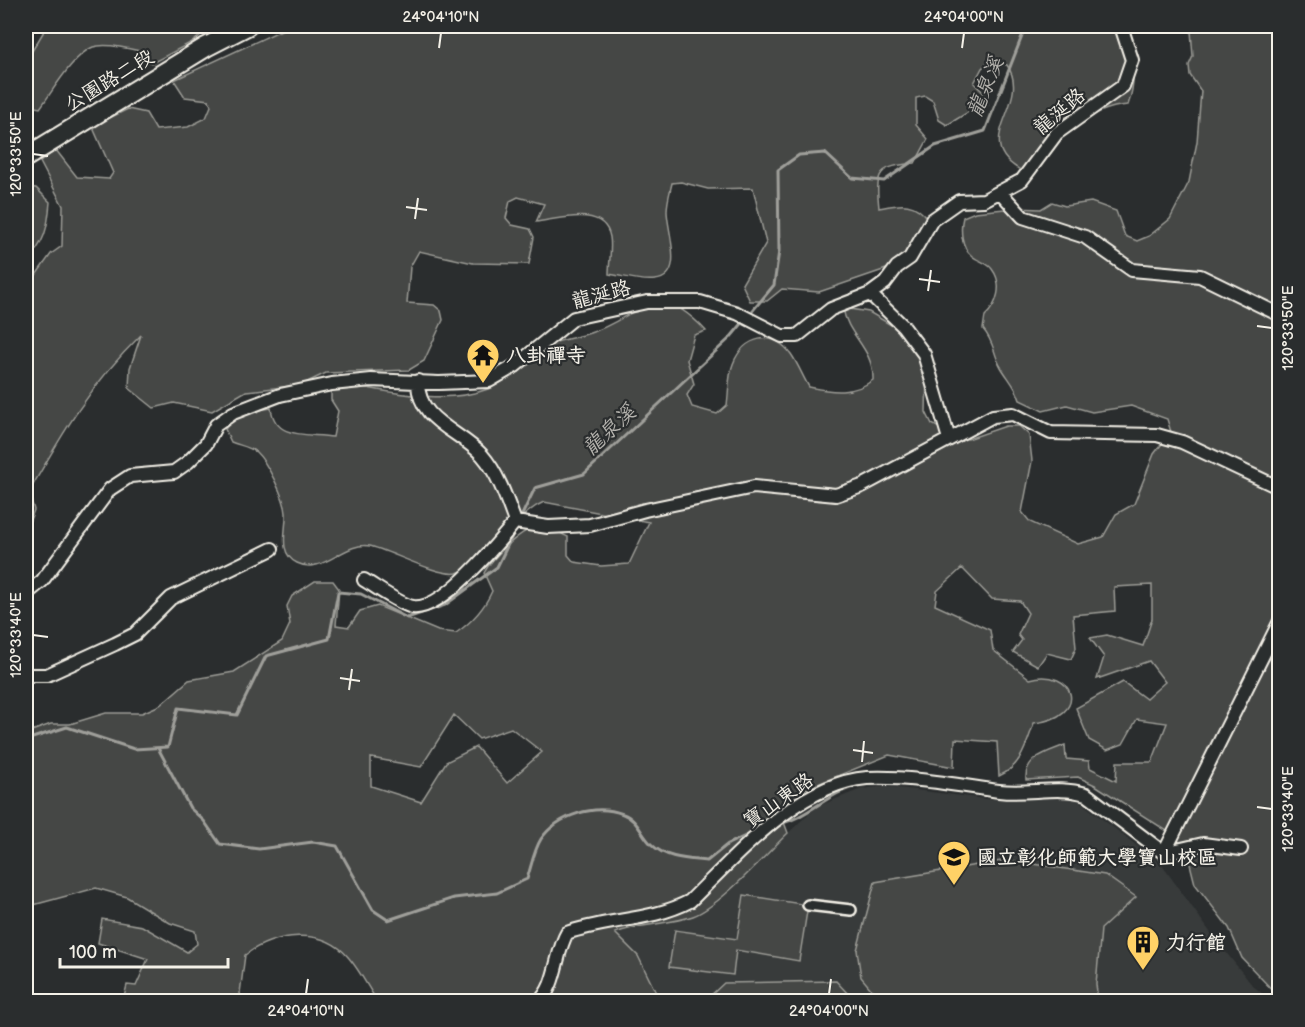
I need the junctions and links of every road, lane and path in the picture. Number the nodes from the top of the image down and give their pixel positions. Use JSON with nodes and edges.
{"nodes":[{"id":1,"x":248,"y":26,"type":"edge"},
{"id":2,"x":1121,"y":26,"type":"edge"},
{"id":3,"x":26,"y":157,"type":"edge"},
{"id":4,"x":1000,"y":192,"type":"junction"},
{"id":5,"x":870,"y":294,"type":"junction"},
{"id":6,"x":1280,"y":315,"type":"edge"},
{"id":7,"x":418,"y":381,"type":"junction"},
{"id":8,"x":948,"y":439,"type":"junction"},
{"id":9,"x":1280,"y":488,"type":"edge"},
{"id":10,"x":515,"y":522,"type":"junction"},
{"id":11,"x":272,"y":549,"type":"dead end"},
{"id":12,"x":364,"y":580,"type":"dead end"},
{"id":13,"x":26,"y":594,"type":"edge"},
{"id":14,"x":1280,"y":621,"type":"edge"},
{"id":15,"x":26,"y":675,"type":"edge"},
{"id":16,"x":1241,"y":849,"type":"dead end"},
{"id":17,"x":1164,"y":853,"type":"junction"},
{"id":18,"x":808,"y":905,"type":"dead end"},
{"id":19,"x":851,"y":910,"type":"dead end"},
{"id":20,"x":538,"y":1002,"type":"edge"}],
"edges":[{"from":1,"to":3,"type":"main road","name":"公園路二段"},
{"from":2,"to":4,"type":"street","name":"龍涎路"},
{"from":4,"to":5,"type":"street","name":"龍涎路"},
{"from":4,"to":6,"type":"street"},
{"from":5,"to":7,"type":"street","name":"龍涎路"},
{"from":5,"to":8,"type":"street"},
{"from":7,"to":10,"type":"street"},
{"from":7,"to":13,"type":"street","name":"龍涎路"},
{"from":8,"to":9,"type":"street"},
{"from":8,"to":10,"type":"street"},
{"from":10,"to":12,"type":"street"},
{"from":11,"to":15,"type":"street"},
{"from":14,"to":17,"type":"street"},
{"from":16,"to":17,"type":"street"},
{"from":17,"to":20,"type":"street","name":"寶山東路"},
{"from":18,"to":19,"type":"street"}]}
